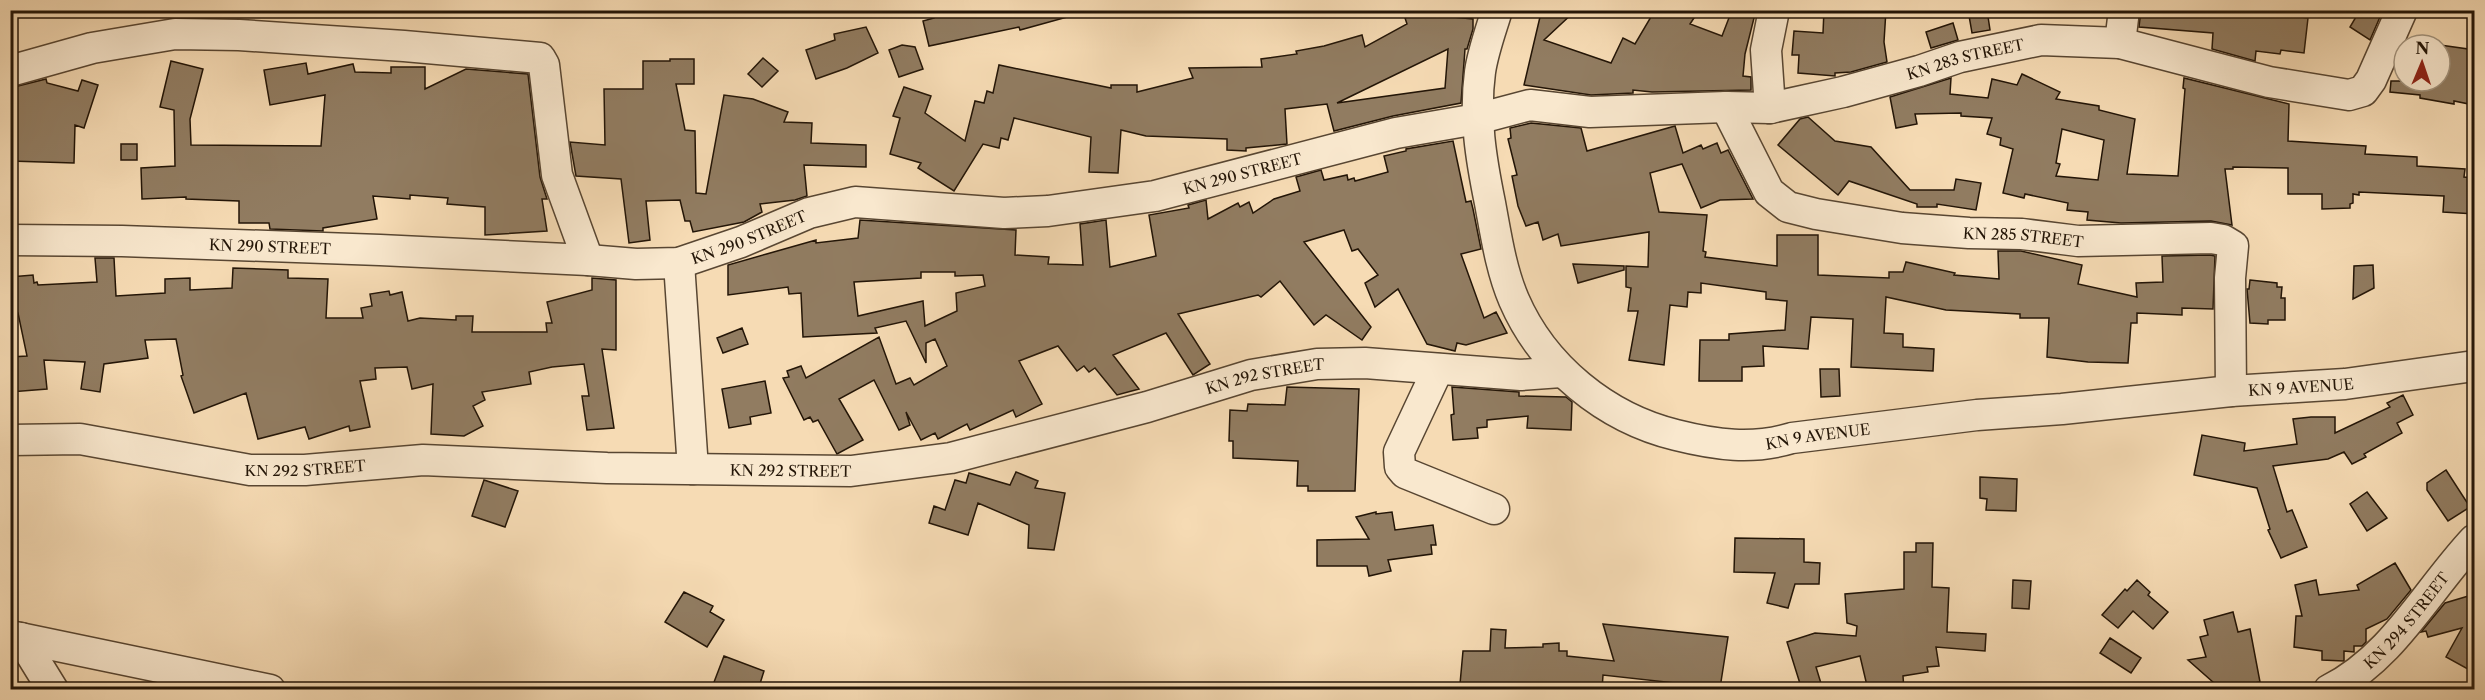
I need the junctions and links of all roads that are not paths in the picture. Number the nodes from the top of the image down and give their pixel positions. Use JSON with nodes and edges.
{"nodes":[{"id":1,"x":1497,"y":10,"type":"edge"},
{"id":2,"x":1774,"y":10,"type":"edge"},
{"id":3,"x":2124,"y":10,"type":"edge"},
{"id":4,"x":2402,"y":10,"type":"edge"},
{"id":5,"x":2120,"y":43,"type":"junction"},
{"id":6,"x":10,"y":71,"type":"edge"},
{"id":7,"x":1726,"y":107,"type":"junction"},
{"id":8,"x":1770,"y":108,"type":"junction"},
{"id":9,"x":1477,"y":120,"type":"junction"},
{"id":10,"x":10,"y":240,"type":"edge"},
{"id":11,"x":588,"y":260,"type":"junction"},
{"id":12,"x":679,"y":263,"type":"junction"},
{"id":13,"x":2475,"y":366,"type":"edge"},
{"id":14,"x":1438,"y":369,"type":"junction"},
{"id":15,"x":1561,"y":372,"type":"junction"},
{"id":16,"x":2231,"y":391,"type":"junction"},
{"id":17,"x":10,"y":440,"type":"edge"},
{"id":18,"x":693,"y":469,"type":"junction"},
{"id":19,"x":1494,"y":509,"type":"dead end"},
{"id":20,"x":2475,"y":540,"type":"edge"},
{"id":21,"x":16,"y":637,"type":"edge"},
{"id":22,"x":220,"y":684,"type":"edge"},
{"id":23,"x":53,"y":690,"type":"edge"},
{"id":24,"x":270,"y":690,"type":"edge"},
{"id":25,"x":2329,"y":690,"type":"edge"}],
"edges":[{"from":1,"to":9,"type":"street","name":"KN 9 AVENUE"},
{"from":2,"to":8,"type":"street"},
{"from":3,"to":5,"type":"street"},
{"from":4,"to":5,"type":"street","name":"KN 283 STREET"},
{"from":5,"to":8,"type":"street","name":"KN 283 STREET"},
{"from":6,"to":11,"type":"street"},
{"from":7,"to":8,"type":"street","name":"KN 283 STREET"},
{"from":7,"to":9,"type":"street","name":"KN 283 STREET"},
{"from":7,"to":16,"type":"street","name":"KN 285 STREET"},
{"from":9,"to":12,"type":"street","name":"KN 290 STREET"},
{"from":9,"to":15,"type":"street","name":"KN 9 AVENUE"},
{"from":10,"to":11,"type":"street","name":"KN 290 STREET"},
{"from":11,"to":12,"type":"street","name":"KN 290 STREET"},
{"from":12,"to":18,"type":"street"},
{"from":13,"to":16,"type":"street","name":"KN 9 AVENUE"},
{"from":14,"to":15,"type":"street","name":"KN 292 STREET"},
{"from":14,"to":18,"type":"street","name":"KN 292 STREET"},
{"from":14,"to":19,"type":"street"},
{"from":15,"to":16,"type":"street","name":"KN 9 AVENUE"},
{"from":17,"to":18,"type":"street","name":"KN 292 STREET"},
{"from":20,"to":25,"type":"street","name":"KN 294 STREET"},
{"from":21,"to":22,"type":"street"},
{"from":21,"to":23,"type":"street"},
{"from":22,"to":24,"type":"street"}]}
